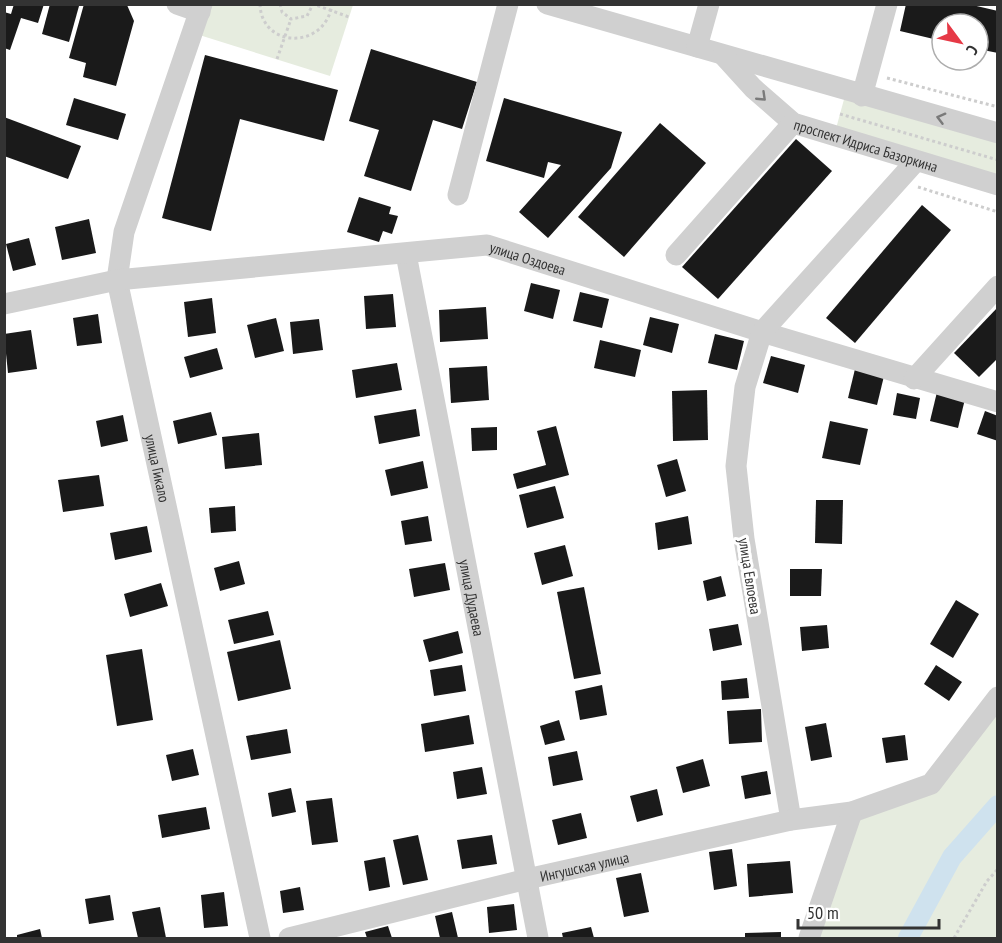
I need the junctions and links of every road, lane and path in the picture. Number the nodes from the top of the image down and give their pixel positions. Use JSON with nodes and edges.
{"nodes":[{"id":1,"x":177,"y":4,"type":"edge"},
{"id":2,"x":260,"y":4,"type":"edge"},
{"id":3,"x":279,"y":4,"type":"edge"},
{"id":4,"x":332,"y":4,"type":"edge"},
{"id":5,"x":508,"y":4,"type":"edge"},
{"id":6,"x":547,"y":4,"type":"edge"},
{"id":7,"x":709,"y":4,"type":"edge"},
{"id":8,"x":887,"y":4,"type":"edge"},
{"id":9,"x":201,"y":8,"type":"edge"},
{"id":10,"x":331,"y":11,"type":"junction"},
{"id":11,"x":349,"y":17,"type":"dead end"},
{"id":12,"x":291,"y":19,"type":"junction"},
{"id":13,"x":284,"y":37,"type":"junction"},
{"id":14,"x":697,"y":47,"type":"junction"},
{"id":15,"x":723,"y":54,"type":"junction"},
{"id":16,"x":277,"y":59,"type":"dead end"},
{"id":17,"x":868,"y":73,"type":"junction"},
{"id":18,"x":854,"y":94,"type":"junction"},
{"id":19,"x":998,"y":107,"type":"edge"},
{"id":20,"x":840,"y":114,"type":"junction"},
{"id":21,"x":793,"y":123,"type":"junction"},
{"id":22,"x":998,"y":133,"type":"edge"},
{"id":23,"x":834,"y":136,"type":"junction"},
{"id":24,"x":998,"y":160,"type":"edge"},
{"id":25,"x":916,"y":161,"type":"junction"},
{"id":26,"x":899,"y":181,"type":"junction"},
{"id":27,"x":998,"y":185,"type":"edge"},
{"id":28,"x":458,"y":195,"type":"dead end"},
{"id":29,"x":998,"y":212,"type":"edge"},
{"id":30,"x":406,"y":254,"type":"junction"},
{"id":31,"x":676,"y":255,"type":"dead end"},
{"id":32,"x":117,"y":280,"type":"junction"},
{"id":33,"x":998,"y":286,"type":"edge"},
{"id":34,"x":4,"y":304,"type":"edge"},
{"id":35,"x":762,"y":332,"type":"junction"},
{"id":36,"x":914,"y":379,"type":"junction"},
{"id":37,"x":998,"y":402,"type":"edge"},
{"id":38,"x":998,"y":697,"type":"edge"},
{"id":39,"x":852,"y":812,"type":"junction"},
{"id":40,"x":791,"y":820,"type":"junction"},
{"id":41,"x":998,"y":869,"type":"edge"},
{"id":42,"x":527,"y":879,"type":"junction"},
{"id":43,"x":260,"y":939,"type":"edge"},
{"id":44,"x":290,"y":939,"type":"edge"},
{"id":45,"x":538,"y":939,"type":"edge"},
{"id":46,"x":809,"y":939,"type":"edge"},
{"id":47,"x":954,"y":939,"type":"edge"}],
"edges":[{"from":1,"to":9,"type":"street"},
{"from":2,"to":13,"type":"path"},
{"from":3,"to":12,"type":"path"},
{"from":4,"to":10,"type":"path"},
{"from":5,"to":28,"type":"street"},
{"from":6,"to":14,"type":"street"},
{"from":7,"to":14,"type":"street"},
{"from":8,"to":17,"type":"street"},
{"from":9,"to":32,"type":"street","name":"улица Гикало"},
{"from":10,"to":11,"type":"path"},
{"from":10,"to":12,"type":"path"},
{"from":10,"to":13,"type":"path"},
{"from":12,"to":13,"type":"path"},
{"from":13,"to":16,"type":"path"},
{"from":14,"to":15,"type":"street"},
{"from":15,"to":18,"type":"street"},
{"from":15,"to":21,"type":"street","name":"проспект Идриса Базоркина","one_way":true},
{"from":17,"to":18,"type":"street"},
{"from":17,"to":19,"type":"path"},
{"from":18,"to":20,"type":"path"},
{"from":22,"to":18,"type":"street","one_way":true},
{"from":20,"to":23,"type":"path"},
{"from":20,"to":24,"type":"path"},
{"from":21,"to":23,"type":"street","name":"проспект Идриса Базоркина"},
{"from":21,"to":31,"type":"street"},
{"from":23,"to":25,"type":"street","name":"проспект Идриса Базоркина"},
{"from":25,"to":26,"type":"street"},
{"from":25,"to":27,"type":"street","name":"проспект Идриса Базоркина"},
{"from":26,"to":29,"type":"path"},
{"from":26,"to":35,"type":"street"},
{"from":30,"to":32,"type":"street","name":"улица Оздоева"},
{"from":30,"to":35,"type":"street","name":"улица Оздоева"},
{"from":30,"to":42,"type":"street","name":"улица Дудаева"},
{"from":32,"to":34,"type":"street","name":"улица Оздоева"},
{"from":32,"to":43,"type":"street","name":"улица Гикало"},
{"from":33,"to":36,"type":"street"},
{"from":35,"to":36,"type":"street","name":"улица Оздоева"},
{"from":35,"to":40,"type":"street","name":"улица Евлоева"},
{"from":36,"to":37,"type":"street","name":"улица Оздоева"},
{"from":38,"to":39,"type":"street","name":"Ингушская улица"},
{"from":39,"to":40,"type":"street","name":"Ингушская улица"},
{"from":39,"to":46,"type":"street"},
{"from":40,"to":42,"type":"street","name":"Ингушская улица"},
{"from":41,"to":47,"type":"path"},
{"from":42,"to":44,"type":"street","name":"Ингушская улица"},
{"from":42,"to":45,"type":"street","name":"улица Дудаева"}]}
